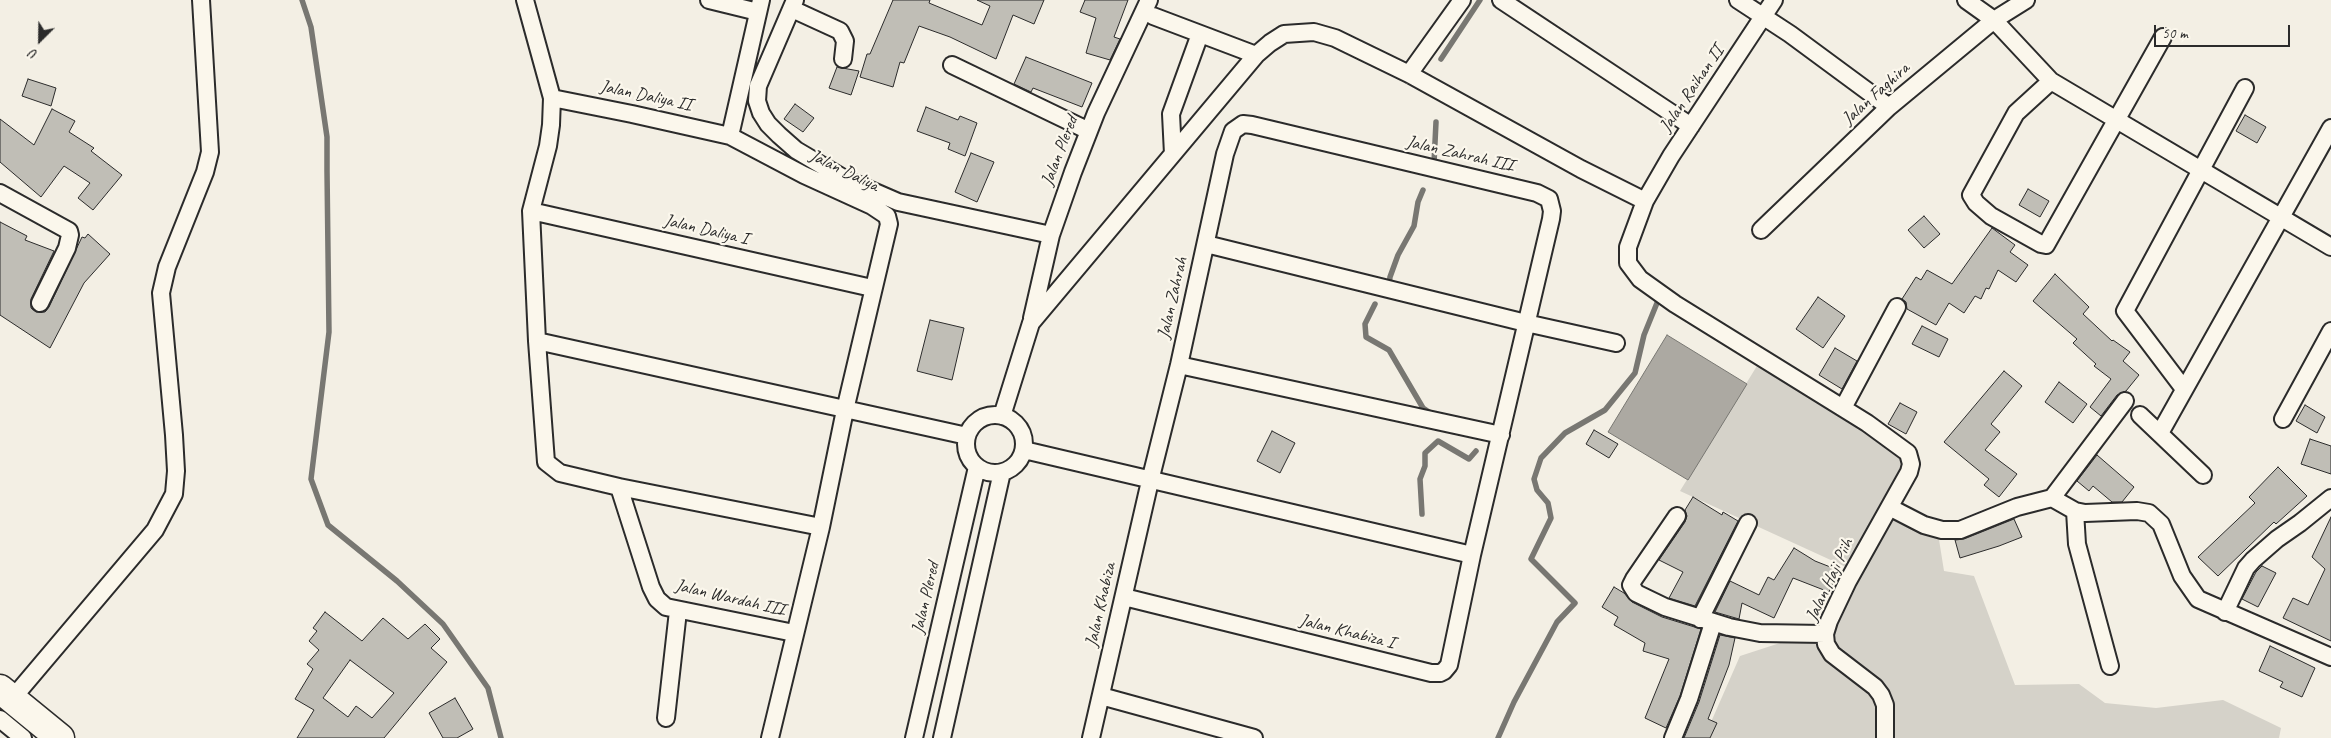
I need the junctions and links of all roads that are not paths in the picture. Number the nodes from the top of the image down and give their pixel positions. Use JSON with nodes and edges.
{"nodes":[{"id":1,"x":201,"y":0,"type":"edge"},
{"id":2,"x":525,"y":0,"type":"edge"},
{"id":3,"x":709,"y":0,"type":"edge"},
{"id":4,"x":1149,"y":0,"type":"edge"},
{"id":5,"x":1462,"y":0,"type":"edge"},
{"id":6,"x":1502,"y":0,"type":"edge"},
{"id":7,"x":1738,"y":0,"type":"edge"},
{"id":8,"x":1774,"y":0,"type":"edge"},
{"id":9,"x":1966,"y":0,"type":"edge"},
{"id":10,"x":2026,"y":0,"type":"edge"},
{"id":11,"x":794,"y":4,"type":"edge"},
{"id":12,"x":760,"y":6,"type":"edge"},
{"id":13,"x":1153,"y":16,"type":"dead end"},
{"id":14,"x":1764,"y":16,"type":"junction"},
{"id":15,"x":1994,"y":20,"type":"junction"},
{"id":16,"x":1200,"y":34,"type":"junction"},
{"id":17,"x":2163,"y":37,"type":"dead end"},
{"id":18,"x":1256,"y":56,"type":"junction"},
{"id":19,"x":843,"y":59,"type":"dead end"},
{"id":20,"x":952,"y":65,"type":"dead end"},
{"id":21,"x":1409,"y":74,"type":"junction"},
{"id":22,"x":2051,"y":81,"type":"junction"},
{"id":23,"x":2245,"y":88,"type":"dead end"},
{"id":24,"x":552,"y":98,"type":"junction"},
{"id":25,"x":1889,"y":107,"type":"junction"},
{"id":26,"x":2118,"y":120,"type":"junction"},
{"id":27,"x":1237,"y":126,"type":"joint"},
{"id":28,"x":1691,"y":126,"type":"junction"},
{"id":29,"x":2331,"y":128,"type":"edge"},
{"id":30,"x":1089,"y":130,"type":"junction"},
{"id":31,"x":730,"y":136,"type":"junction"},
{"id":32,"x":1173,"y":154,"type":"junction"},
{"id":33,"x":2201,"y":170,"type":"junction"},
{"id":34,"x":0,"y":192,"type":"edge"},
{"id":35,"x":1645,"y":201,"type":"junction"},
{"id":36,"x":531,"y":211,"type":"junction"},
{"id":37,"x":2281,"y":217,"type":"junction"},
{"id":38,"x":1761,"y":230,"type":"dead end"},
{"id":39,"x":1051,"y":235,"type":"junction"},
{"id":40,"x":1206,"y":244,"type":"junction"},
{"id":41,"x":2331,"y":247,"type":"edge"},
{"id":42,"x":872,"y":288,"type":"junction"},
{"id":43,"x":40,"y":304,"type":"dead end"},
{"id":44,"x":1897,"y":308,"type":"dead end"},
{"id":45,"x":1031,"y":323,"type":"junction"},
{"id":46,"x":1526,"y":323,"type":"junction"},
{"id":47,"x":2331,"y":331,"type":"edge"},
{"id":48,"x":537,"y":341,"type":"junction"},
{"id":49,"x":1616,"y":343,"type":"dead end"},
{"id":50,"x":1178,"y":365,"type":"junction"},
{"id":51,"x":2184,"y":389,"type":"junction"},
{"id":52,"x":2125,"y":402,"type":"dead end"},
{"id":53,"x":1844,"y":408,"type":"junction"},
{"id":54,"x":845,"y":410,"type":"junction"},
{"id":55,"x":2140,"y":415,"type":"dead end"},
{"id":56,"x":1002,"y":416,"type":"junction"},
{"id":57,"x":2283,"y":419,"type":"dead end"},
{"id":58,"x":2160,"y":433,"type":"junction"},
{"id":59,"x":1501,"y":435,"type":"junction"},
{"id":60,"x":967,"y":436,"type":"junction"},
{"id":61,"x":1024,"y":450,"type":"junction"},
{"id":62,"x":1911,"y":464,"type":"joint"},
{"id":63,"x":977,"y":467,"type":"junction"},
{"id":64,"x":1002,"y":472,"type":"junction"},
{"id":65,"x":2203,"y":475,"type":"dead end"},
{"id":66,"x":1150,"y":481,"type":"junction"},
{"id":67,"x":619,"y":487,"type":"junction"},
{"id":68,"x":2052,"y":498,"type":"junction"},
{"id":69,"x":2331,"y":498,"type":"edge"},
{"id":70,"x":1890,"y":508,"type":"junction"},
{"id":71,"x":2075,"y":511,"type":"junction"},
{"id":72,"x":1676,"y":516,"type":"dead end"},
{"id":73,"x":1748,"y":523,"type":"dead end"},
{"id":74,"x":821,"y":527,"type":"junction"},
{"id":75,"x":1472,"y":555,"type":"junction"},
{"id":76,"x":1124,"y":597,"type":"junction"},
{"id":77,"x":678,"y":611,"type":"junction"},
{"id":78,"x":2225,"y":612,"type":"junction"},
{"id":79,"x":1706,"y":621,"type":"junction"},
{"id":80,"x":794,"y":633,"type":"junction"},
{"id":81,"x":1825,"y":634,"type":"junction"},
{"id":82,"x":2331,"y":657,"type":"edge"},
{"id":83,"x":2110,"y":666,"type":"dead end"},
{"id":84,"x":926,"y":687,"type":"junction"},
{"id":85,"x":951,"y":692,"type":"junction"},
{"id":86,"x":1101,"y":696,"type":"junction"},
{"id":87,"x":4,"y":702,"type":"edge"},
{"id":88,"x":666,"y":718,"type":"dead end"},
{"id":89,"x":23,"y":738,"type":"edge"},
{"id":90,"x":60,"y":738,"type":"edge"},
{"id":91,"x":770,"y":738,"type":"edge"},
{"id":92,"x":914,"y":738,"type":"edge"},
{"id":93,"x":942,"y":738,"type":"edge"},
{"id":94,"x":1091,"y":738,"type":"edge"},
{"id":95,"x":1254,"y":738,"type":"edge"},
{"id":96,"x":1673,"y":738,"type":"edge"},
{"id":97,"x":1885,"y":738,"type":"edge"}],
"edges":[{"from":1,"to":87,"type":"street"},
{"from":2,"to":24,"type":"street"},
{"from":3,"to":12,"type":"street"},
{"from":4,"to":30,"type":"street","name":"Jalan Plered"},
{"from":5,"to":21,"type":"street"},
{"from":6,"to":28,"type":"street"},
{"from":7,"to":14,"type":"street"},
{"from":8,"to":14,"type":"street","name":"Jalan Raihan II"},
{"from":9,"to":15,"type":"street"},
{"from":10,"to":15,"type":"street","name":"Jalan Faghira"},
{"from":11,"to":19,"type":"street"},
{"from":11,"to":39,"type":"street"},
{"from":12,"to":31,"type":"street"},
{"from":13,"to":16,"type":"street"},
{"from":14,"to":25,"type":"street"},
{"from":14,"to":28,"type":"street","name":"Jalan Raihan II"},
{"from":15,"to":22,"type":"street"},
{"from":15,"to":25,"type":"street","name":"Jalan Faghira"},
{"from":16,"to":18,"type":"street"},
{"from":16,"to":32,"type":"street"},
{"from":17,"to":26,"type":"street"},
{"from":18,"to":21,"type":"street"},
{"from":18,"to":32,"type":"street"},
{"from":20,"to":30,"type":"street"},
{"from":21,"to":35,"type":"street"},
{"from":22,"to":26,"type":"street"},
{"from":22,"to":26,"type":"street"},
{"from":23,"to":33,"type":"street"},
{"from":24,"to":31,"type":"street","name":"Jalan Daliya II"},
{"from":24,"to":36,"type":"street"},
{"from":25,"to":38,"type":"street","name":"Jalan Faghira"},
{"from":26,"to":33,"type":"street"},
{"from":27,"to":40,"type":"street","name":"Jalan Zahrah"},
{"from":27,"to":46,"type":"street","name":"Jalan Zahrah III"},
{"from":28,"to":35,"type":"street","name":"Jalan Raihan II"},
{"from":29,"to":37,"type":"street"},
{"from":30,"to":39,"type":"street","name":"Jalan Plered"},
{"from":31,"to":42,"type":"street","name":"Jalan Daliya"},
{"from":32,"to":45,"type":"street"},
{"from":33,"to":37,"type":"street"},
{"from":33,"to":51,"type":"street"},
{"from":34,"to":43,"type":"street"},
{"from":35,"to":53,"type":"street","name":"Jalan Raihan II"},
{"from":36,"to":42,"type":"street","name":"Jalan Daliya I"},
{"from":36,"to":48,"type":"street"},
{"from":37,"to":41,"type":"street"},
{"from":37,"to":51,"type":"street"},
{"from":39,"to":45,"type":"street","name":"Jalan Plered"},
{"from":40,"to":46,"type":"street"},
{"from":40,"to":50,"type":"street","name":"Jalan Zahrah"},
{"from":42,"to":54,"type":"street","name":"Jalan Daliya"},
{"from":44,"to":53,"type":"street"},
{"from":45,"to":56,"type":"street","name":"Jalan Plered"},
{"from":46,"to":49,"type":"street"},
{"from":46,"to":59,"type":"street"},
{"from":47,"to":57,"type":"street"},
{"from":48,"to":54,"type":"street"},
{"from":48,"to":67,"type":"street"},
{"from":50,"to":59,"type":"street"},
{"from":50,"to":66,"type":"street","name":"Jalan Zahrah"},
{"from":51,"to":58,"type":"street"},
{"from":52,"to":68,"type":"street"},
{"from":53,"to":62,"type":"street","name":"Jalan Raihan II"},
{"from":54,"to":60,"type":"street"},
{"from":54,"to":74,"type":"street","name":"Jalan Daliya"},
{"from":55,"to":58,"type":"street"},
{"from":56,"to":60,"type":"street"},
{"from":56,"to":61,"type":"street"},
{"from":58,"to":65,"type":"street"},
{"from":59,"to":75,"type":"street"},
{"from":60,"to":63,"type":"street"},
{"from":61,"to":64,"type":"street"},
{"from":61,"to":66,"type":"street"},
{"from":62,"to":70,"type":"street","name":"Jalan Haji Piih"},
{"from":63,"to":64,"type":"street"},
{"from":63,"to":84,"type":"street","name":"Jalan Plered"},
{"from":64,"to":85,"type":"street"},
{"from":66,"to":75,"type":"street"},
{"from":66,"to":76,"type":"street","name":"Jalan Khabiza"},
{"from":67,"to":74,"type":"street"},
{"from":67,"to":77,"type":"street","name":"Jalan Wardah III"},
{"from":68,"to":70,"type":"street"},
{"from":68,"to":71,"type":"street"},
{"from":69,"to":78,"type":"street"},
{"from":70,"to":81,"type":"street","name":"Jalan Haji Piih"},
{"from":71,"to":78,"type":"street"},
{"from":71,"to":83,"type":"street"},
{"from":72,"to":79,"type":"street"},
{"from":73,"to":79,"type":"street"},
{"from":74,"to":80,"type":"street","name":"Jalan Daliya"},
{"from":75,"to":76,"type":"street","name":"Jalan Khabiza I"},
{"from":76,"to":86,"type":"street","name":"Jalan Khabiza"},
{"from":77,"to":80,"type":"street","name":"Jalan Wardah III"},
{"from":77,"to":88,"type":"street"},
{"from":78,"to":82,"type":"street"},
{"from":79,"to":81,"type":"street"},
{"from":79,"to":96,"type":"street"},
{"from":80,"to":91,"type":"street","name":"Jalan Daliya"},
{"from":81,"to":97,"type":"street","name":"Jalan Haji Piih"},
{"from":84,"to":85,"type":"street"},
{"from":84,"to":92,"type":"street","name":"Jalan Plered"},
{"from":85,"to":93,"type":"street"},
{"from":86,"to":94,"type":"street","name":"Jalan Khabiza"},
{"from":86,"to":95,"type":"street"},
{"from":87,"to":89,"type":"street"},
{"from":87,"to":90,"type":"highway"}]}
